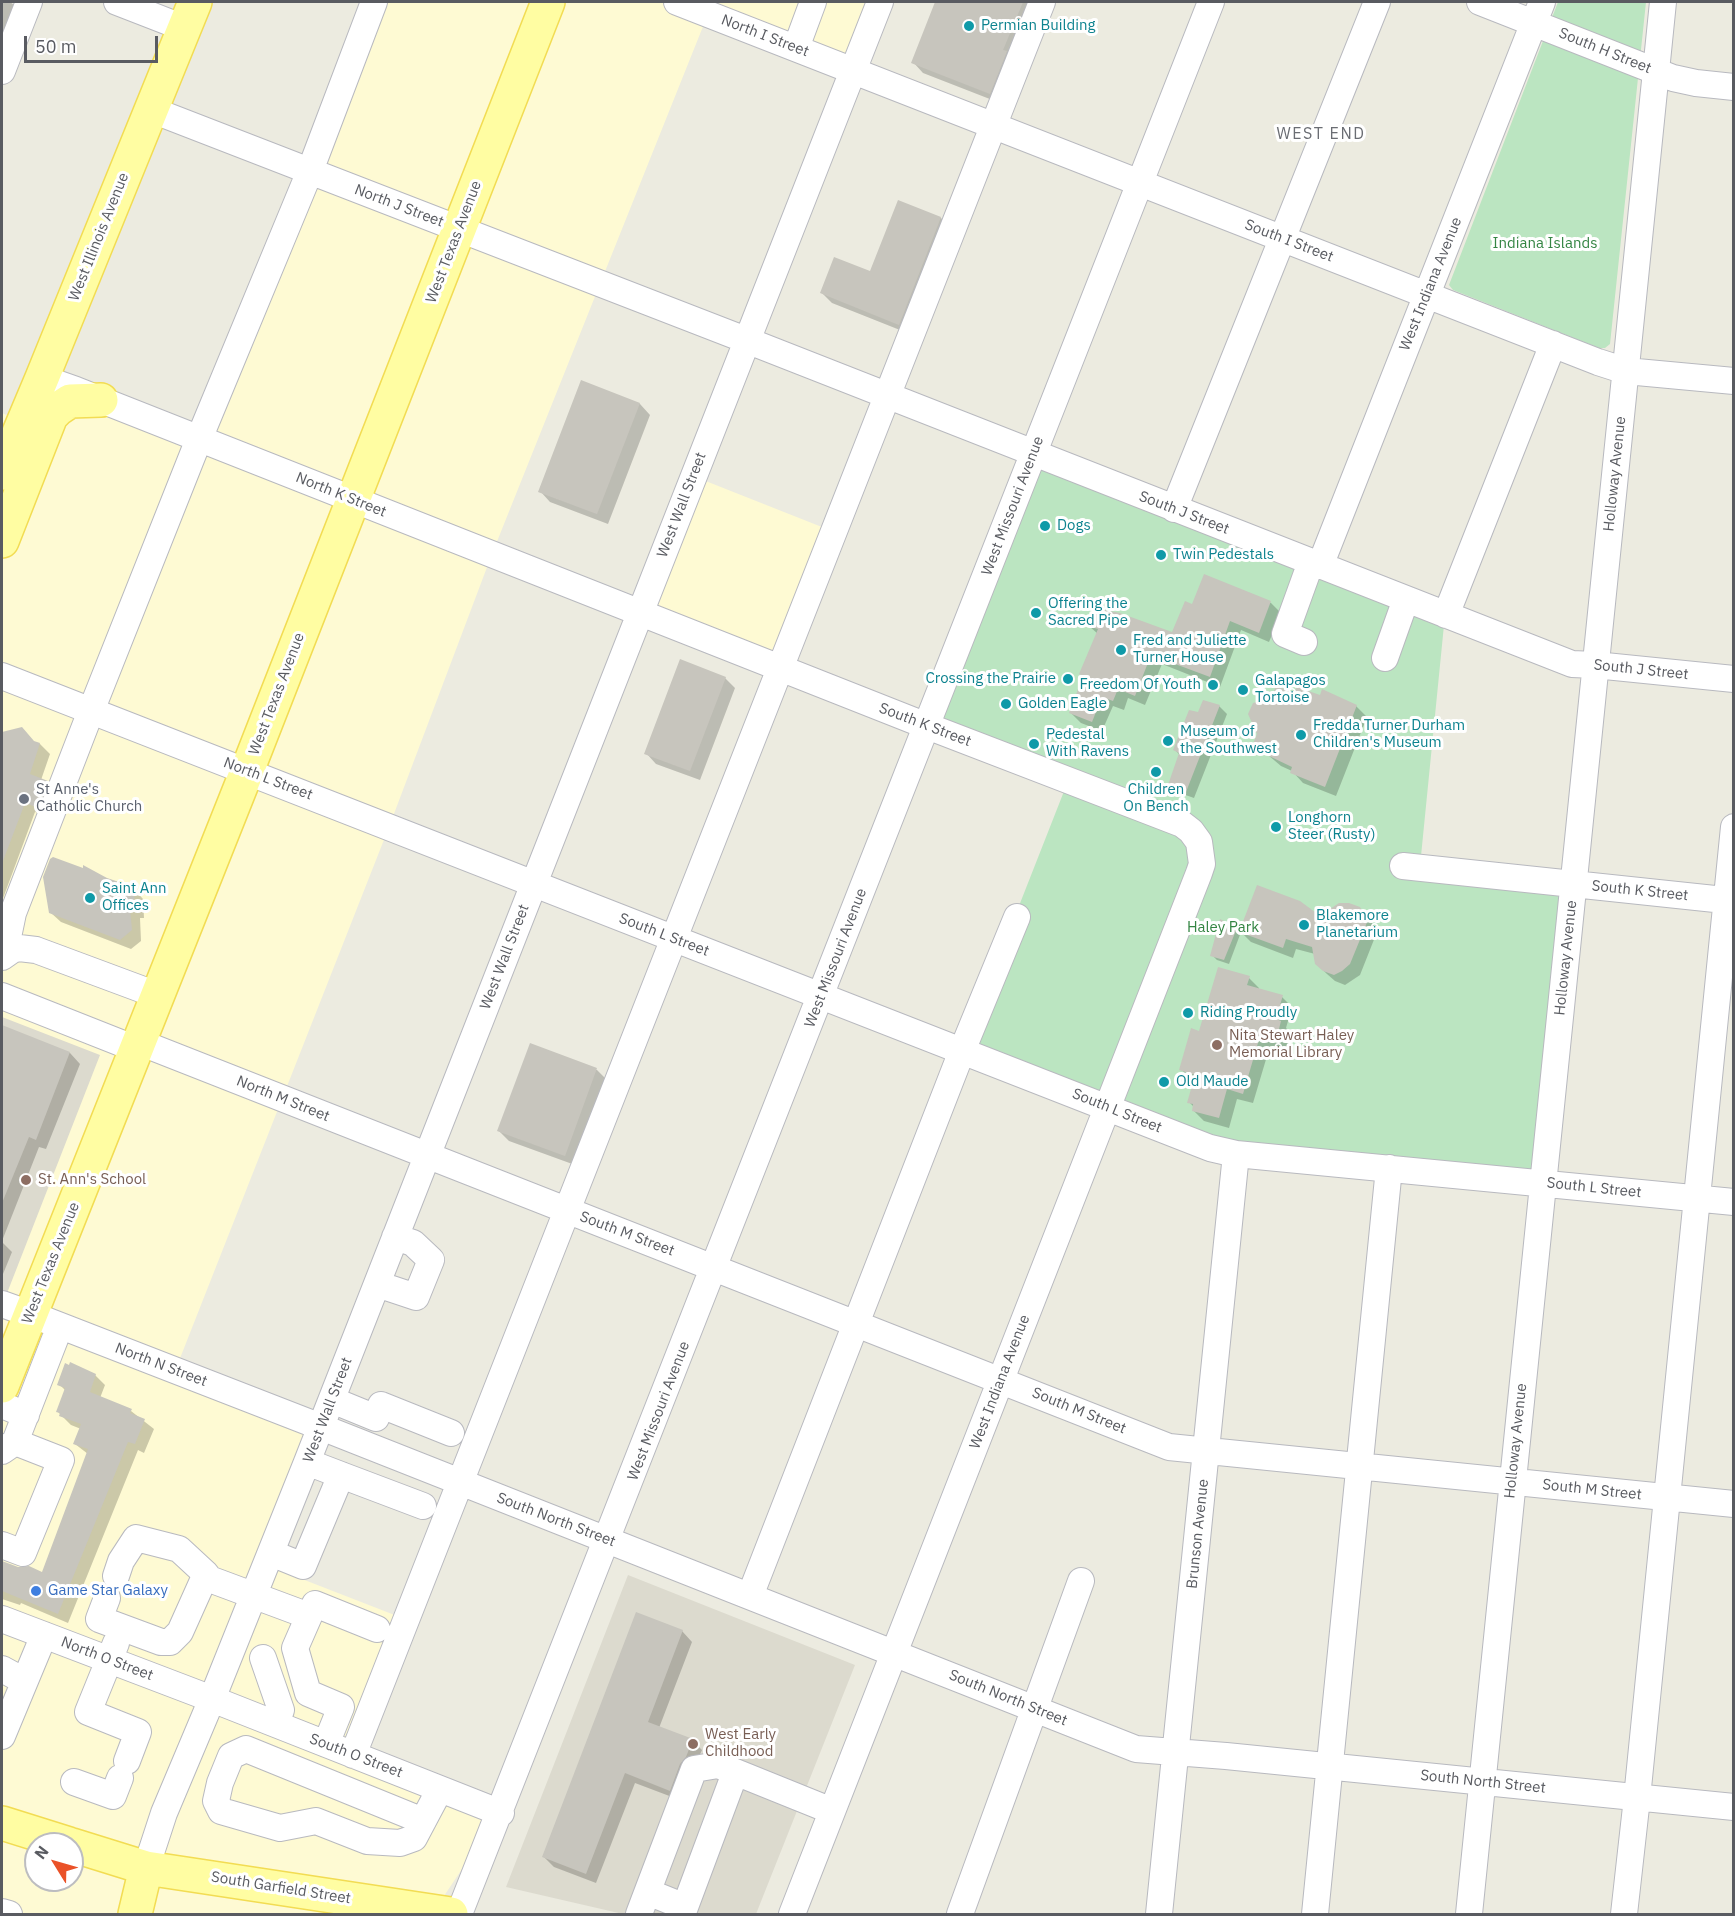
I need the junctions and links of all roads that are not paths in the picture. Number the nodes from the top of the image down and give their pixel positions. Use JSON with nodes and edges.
{"nodes":[{"id":1,"x":29,"y":2,"type":"edge"},
{"id":2,"x":117,"y":2,"type":"edge"},
{"id":3,"x":374,"y":2,"type":"edge"},
{"id":4,"x":548,"y":2,"type":"edge"},
{"id":5,"x":813,"y":2,"type":"edge"},
{"id":6,"x":880,"y":2,"type":"edge"},
{"id":7,"x":1042,"y":2,"type":"edge"},
{"id":8,"x":1211,"y":2,"type":"edge"},
{"id":9,"x":1377,"y":2,"type":"edge"},
{"id":10,"x":1480,"y":2,"type":"edge"},
{"id":11,"x":1664,"y":2,"type":"edge"},
{"id":12,"x":688,"y":3,"type":"edge"},
{"id":13,"x":1538,"y":12,"type":"edge"},
{"id":14,"x":190,"y":15,"type":"edge"},
{"id":15,"x":796,"y":48,"type":"junction"},
{"id":16,"x":2,"y":70,"type":"edge"},
{"id":17,"x":853,"y":70,"type":"junction"},
{"id":18,"x":1656,"y":72,"type":"junction"},
{"id":19,"x":1734,"y":87,"type":"edge"},
{"id":20,"x":152,"y":110,"type":"junction"},
{"id":21,"x":994,"y":125,"type":"junction"},
{"id":22,"x":310,"y":171,"type":"junction"},
{"id":23,"x":1140,"y":183,"type":"junction"},
{"id":24,"x":459,"y":229,"type":"junction"},
{"id":25,"x":1282,"y":238,"type":"junction"},
{"id":26,"x":1426,"y":295,"type":"junction"},
{"id":27,"x":746,"y":340,"type":"junction"},
{"id":28,"x":1553,"y":344,"type":"junction"},
{"id":29,"x":1626,"y":371,"type":"junction"},
{"id":30,"x":42,"y":378,"type":"junction"},
{"id":31,"x":1734,"y":381,"type":"edge"},
{"id":32,"x":887,"y":395,"type":"junction"},
{"id":33,"x":101,"y":400,"type":"junction"},
{"id":34,"x":199,"y":439,"type":"junction"},
{"id":35,"x":1034,"y":453,"type":"junction"},
{"id":36,"x":2,"y":472,"type":"edge"},
{"id":37,"x":352,"y":500,"type":"junction"},
{"id":38,"x":1174,"y":509,"type":"junction"},
{"id":39,"x":2,"y":541,"type":"edge"},
{"id":40,"x":1316,"y":564,"type":"junction"},
{"id":41,"x":1406,"y":600,"type":"junction"},
{"id":42,"x":640,"y":613,"type":"junction"},
{"id":43,"x":1446,"y":615,"type":"junction"},
{"id":44,"x":1304,"y":642,"type":"dead end"},
{"id":45,"x":1385,"y":658,"type":"dead end"},
{"id":46,"x":1595,"y":665,"type":"junction"},
{"id":47,"x":781,"y":668,"type":"junction"},
{"id":48,"x":2,"y":676,"type":"edge"},
{"id":49,"x":1734,"y":679,"type":"edge"},
{"id":50,"x":91,"y":711,"type":"junction"},
{"id":51,"x":927,"y":726,"type":"junction"},
{"id":52,"x":247,"y":771,"type":"junction"},
{"id":53,"x":1734,"y":827,"type":"edge"},
{"id":54,"x":1201,"y":848,"type":"joint"},
{"id":55,"x":1403,"y":866,"type":"dead end"},
{"id":56,"x":534,"y":884,"type":"junction"},
{"id":57,"x":1574,"y":884,"type":"junction"},
{"id":58,"x":1730,"y":900,"type":"edge"},
{"id":59,"x":1017,"y":917,"type":"dead end"},
{"id":60,"x":674,"y":939,"type":"junction"},
{"id":61,"x":5,"y":954,"type":"edge"},
{"id":62,"x":157,"y":995,"type":"junction"},
{"id":63,"x":2,"y":996,"type":"edge"},
{"id":64,"x":821,"y":997,"type":"junction"},
{"id":65,"x":137,"y":1046,"type":"junction"},
{"id":66,"x":962,"y":1051,"type":"junction"},
{"id":67,"x":1108,"y":1107,"type":"junction"},
{"id":68,"x":1236,"y":1154,"type":"junction"},
{"id":69,"x":427,"y":1156,"type":"junction"},
{"id":70,"x":1389,"y":1168,"type":"junction"},
{"id":71,"x":1543,"y":1183,"type":"junction"},
{"id":72,"x":1697,"y":1198,"type":"junction"},
{"id":73,"x":1734,"y":1202,"type":"edge"},
{"id":74,"x":567,"y":1211,"type":"junction"},
{"id":75,"x":395,"y":1237,"type":"junction"},
{"id":76,"x":715,"y":1268,"type":"junction"},
{"id":77,"x":377,"y":1284,"type":"junction"},
{"id":78,"x":16,"y":1309,"type":"edge"},
{"id":79,"x":856,"y":1323,"type":"junction"},
{"id":80,"x":60,"y":1326,"type":"junction"},
{"id":81,"x":1001,"y":1380,"type":"junction"},
{"id":82,"x":2,"y":1386,"type":"edge"},
{"id":83,"x":332,"y":1400,"type":"junction"},
{"id":84,"x":2,"y":1405,"type":"edge"},
{"id":85,"x":26,"y":1414,"type":"junction"},
{"id":86,"x":321,"y":1427,"type":"junction"},
{"id":87,"x":451,"y":1433,"type":"dead end"},
{"id":88,"x":8,"y":1447,"type":"edge"},
{"id":89,"x":1207,"y":1451,"type":"junction"},
{"id":90,"x":307,"y":1462,"type":"junction"},
{"id":91,"x":1360,"y":1466,"type":"junction"},
{"id":92,"x":341,"y":1475,"type":"junction"},
{"id":93,"x":460,"y":1482,"type":"junction"},
{"id":94,"x":1512,"y":1482,"type":"junction"},
{"id":95,"x":1666,"y":1497,"type":"junction"},
{"id":96,"x":1734,"y":1504,"type":"edge"},
{"id":97,"x":423,"y":1506,"type":"dead end"},
{"id":98,"x":608,"y":1540,"type":"junction"},
{"id":99,"x":2,"y":1545,"type":"edge"},
{"id":100,"x":271,"y":1553,"type":"junction"},
{"id":101,"x":200,"y":1570,"type":"junction"},
{"id":102,"x":1081,"y":1581,"type":"dead end"},
{"id":103,"x":254,"y":1594,"type":"junction"},
{"id":104,"x":750,"y":1596,"type":"junction"},
{"id":105,"x":309,"y":1616,"type":"junction"},
{"id":106,"x":2,"y":1619,"type":"edge"},
{"id":107,"x":122,"y":1627,"type":"junction"},
{"id":108,"x":377,"y":1629,"type":"dead end"},
{"id":109,"x":44,"y":1635,"type":"junction"},
{"id":110,"x":234,"y":1644,"type":"junction"},
{"id":111,"x":895,"y":1653,"type":"junction"},
{"id":112,"x":109,"y":1659,"type":"junction"},
{"id":113,"x":2,"y":1668,"type":"edge"},
{"id":114,"x":281,"y":1679,"type":"junction"},
{"id":115,"x":24,"y":1682,"type":"junction"},
{"id":116,"x":212,"y":1699,"type":"junction"},
{"id":117,"x":1034,"y":1708,"type":"junction"},
{"id":118,"x":2,"y":1736,"type":"edge"},
{"id":119,"x":341,"y":1750,"type":"junction"},
{"id":120,"x":1175,"y":1751,"type":"junction"},
{"id":121,"x":1329,"y":1766,"type":"junction"},
{"id":122,"x":735,"y":1773,"type":"junction"},
{"id":123,"x":74,"y":1782,"type":"dead end"},
{"id":124,"x":1483,"y":1782,"type":"junction"},
{"id":125,"x":331,"y":1783,"type":"junction"},
{"id":126,"x":440,"y":1789,"type":"junction"},
{"id":127,"x":1637,"y":1798,"type":"junction"},
{"id":128,"x":1734,"y":1807,"type":"edge"},
{"id":129,"x":832,"y":1811,"type":"junction"},
{"id":130,"x":501,"y":1812,"type":"junction"},
{"id":131,"x":316,"y":1821,"type":"junction"},
{"id":132,"x":423,"y":1821,"type":"junction"},
{"id":133,"x":2,"y":1823,"type":"edge"},
{"id":134,"x":31,"y":1832,"type":"edge"},
{"id":135,"x":84,"y":1848,"type":"edge"},
{"id":136,"x":146,"y":1868,"type":"junction"},
{"id":137,"x":643,"y":1903,"type":"edge"},
{"id":138,"x":2,"y":1912,"type":"edge"},
{"id":139,"x":9,"y":1914,"type":"edge"},
{"id":140,"x":135,"y":1914,"type":"edge"},
{"id":141,"x":451,"y":1914,"type":"edge"},
{"id":142,"x":459,"y":1914,"type":"edge"},
{"id":143,"x":792,"y":1914,"type":"edge"},
{"id":144,"x":960,"y":1914,"type":"edge"},
{"id":145,"x":1159,"y":1914,"type":"edge"},
{"id":146,"x":1315,"y":1914,"type":"edge"},
{"id":147,"x":1469,"y":1914,"type":"edge"},
{"id":148,"x":1623,"y":1914,"type":"edge"}],
"edges":[{"from":1,"to":16,"type":"street"},
{"from":2,"to":14,"type":"street"},
{"from":3,"to":22,"type":"street"},
{"from":4,"to":24,"type":"main road","name":"West Texas Avenue"},
{"from":5,"to":15,"type":"street"},
{"from":6,"to":17,"type":"street","name":"West Wall Street"},
{"from":7,"to":21,"type":"street"},
{"from":8,"to":23,"type":"street","name":"West Missouri Avenue"},
{"from":9,"to":25,"type":"street"},
{"from":10,"to":13,"type":"street","name":"South H Street"},
{"from":11,"to":18,"type":"street","name":"Holloway Avenue"},
{"from":12,"to":15,"type":"street","name":"North I Street"},
{"from":13,"to":18,"type":"street","name":"South H Street"},
{"from":13,"to":26,"type":"street","name":"West Indiana Avenue"},
{"from":14,"to":20,"type":"main road","name":"West Illinois Avenue"},
{"from":15,"to":17,"type":"street","name":"North I Street"},
{"from":17,"to":21,"type":"street","name":"South I Street"},
{"from":17,"to":27,"type":"street","name":"West Wall Street"},
{"from":18,"to":19,"type":"street","name":"South H Street"},
{"from":18,"to":29,"type":"street","name":"Holloway Avenue"},
{"from":20,"to":22,"type":"street","name":"North J Street"},
{"from":20,"to":30,"type":"main road","name":"West Illinois Avenue"},
{"from":21,"to":23,"type":"street","name":"South I Street"},
{"from":21,"to":32,"type":"street"},
{"from":22,"to":24,"type":"street","name":"North J Street"},
{"from":22,"to":34,"type":"street"},
{"from":23,"to":25,"type":"street","name":"South I Street"},
{"from":23,"to":35,"type":"street","name":"West Missouri Avenue"},
{"from":24,"to":27,"type":"street","name":"North J Street"},
{"from":24,"to":37,"type":"main road","name":"West Texas Avenue"},
{"from":25,"to":26,"type":"street","name":"South I Street"},
{"from":25,"to":38,"type":"street"},
{"from":26,"to":28,"type":"street","name":"South I Street"},
{"from":26,"to":40,"type":"street","name":"West Indiana Avenue"},
{"from":27,"to":32,"type":"street","name":"South J Street"},
{"from":27,"to":42,"type":"street","name":"West Wall Street"},
{"from":28,"to":29,"type":"street","name":"South I Street"},
{"from":28,"to":43,"type":"street"},
{"from":29,"to":31,"type":"street","name":"South I Street"},
{"from":29,"to":46,"type":"street","name":"Holloway Avenue"},
{"from":30,"to":33,"type":"street","name":"North K Street"},
{"from":30,"to":36,"type":"main road","name":"West Illinois Avenue"},
{"from":32,"to":35,"type":"street","name":"South J Street"},
{"from":32,"to":47,"type":"street"},
{"from":33,"to":34,"type":"street","name":"North K Street"},
{"from":33,"to":39,"type":"main road"},
{"from":34,"to":37,"type":"street","name":"North K Street"},
{"from":34,"to":50,"type":"street"},
{"from":35,"to":38,"type":"street","name":"South J Street"},
{"from":35,"to":51,"type":"street","name":"West Missouri Avenue"},
{"from":37,"to":42,"type":"street","name":"North K Street"},
{"from":37,"to":52,"type":"main road","name":"West Texas Avenue"},
{"from":38,"to":40,"type":"street","name":"South J Street"},
{"from":40,"to":41,"type":"street","name":"South J Street"},
{"from":40,"to":44,"type":"street","name":"West Indiana Avenue"},
{"from":41,"to":43,"type":"street","name":"South J Street"},
{"from":41,"to":45,"type":"street"},
{"from":42,"to":47,"type":"street","name":"South K Street"},
{"from":42,"to":56,"type":"street","name":"West Wall Street"},
{"from":43,"to":46,"type":"street","name":"South J Street"},
{"from":46,"to":49,"type":"street","name":"South J Street"},
{"from":46,"to":57,"type":"street","name":"Holloway Avenue"},
{"from":47,"to":51,"type":"street","name":"South K Street"},
{"from":47,"to":60,"type":"street"},
{"from":48,"to":50,"type":"street","name":"North L Street"},
{"from":50,"to":52,"type":"street","name":"North L Street"},
{"from":50,"to":61,"type":"street"},
{"from":51,"to":54,"type":"street","name":"South K Street"},
{"from":51,"to":64,"type":"street","name":"West Missouri Avenue"},
{"from":52,"to":56,"type":"street","name":"North L Street"},
{"from":52,"to":62,"type":"main road","name":"West Texas Avenue"},
{"from":53,"to":58,"type":"street"},
{"from":54,"to":67,"type":"street","name":"West Indiana Avenue"},
{"from":55,"to":57,"type":"street","name":"South K Street"},
{"from":56,"to":60,"type":"street","name":"South L Street"},
{"from":56,"to":69,"type":"street","name":"West Wall Street"},
{"from":57,"to":58,"type":"street","name":"South K Street"},
{"from":57,"to":71,"type":"street","name":"Holloway Avenue"},
{"from":58,"to":72,"type":"street"},
{"from":59,"to":66,"type":"street"},
{"from":60,"to":64,"type":"street","name":"South L Street"},
{"from":60,"to":74,"type":"street"},
{"from":61,"to":62,"type":"street"},
{"from":62,"to":65,"type":"main road","name":"West Texas Avenue"},
{"from":63,"to":65,"type":"street","name":"North M Street"},
{"from":64,"to":66,"type":"street","name":"South L Street"},
{"from":64,"to":76,"type":"street","name":"West Missouri Avenue"},
{"from":65,"to":69,"type":"street","name":"North M Street"},
{"from":65,"to":78,"type":"main road","name":"West Texas Avenue"},
{"from":66,"to":67,"type":"street","name":"South L Street"},
{"from":66,"to":79,"type":"street"},
{"from":67,"to":68,"type":"street","name":"South L Street"},
{"from":67,"to":81,"type":"street","name":"West Indiana Avenue"},
{"from":68,"to":70,"type":"street","name":"South L Street"},
{"from":68,"to":89,"type":"street","name":"Brunson Avenue"},
{"from":69,"to":74,"type":"street","name":"South M Street"},
{"from":69,"to":75,"type":"street","name":"West Wall Street"},
{"from":70,"to":71,"type":"street","name":"South L Street"},
{"from":70,"to":91,"type":"street"},
{"from":71,"to":72,"type":"street","name":"South L Street"},
{"from":71,"to":94,"type":"street","name":"Holloway Avenue"},
{"from":72,"to":73,"type":"street","name":"South L Street"},
{"from":72,"to":95,"type":"street"},
{"from":74,"to":76,"type":"street","name":"South M Street"},
{"from":74,"to":93,"type":"street"},
{"from":75,"to":77,"type":"street","name":"West Wall Street"},
{"from":75,"to":77,"type":"street"},
{"from":76,"to":79,"type":"street","name":"South M Street"},
{"from":76,"to":98,"type":"street","name":"West Missouri Avenue"},
{"from":77,"to":83,"type":"street","name":"West Wall Street"},
{"from":78,"to":80,"type":"street","name":"North N Street"},
{"from":78,"to":82,"type":"main road","name":"West Texas Avenue"},
{"from":79,"to":81,"type":"street","name":"South M Street"},
{"from":79,"to":104,"type":"street"},
{"from":80,"to":85,"type":"street"},
{"from":80,"to":86,"type":"street","name":"North N Street"},
{"from":81,"to":89,"type":"street","name":"South M Street"},
{"from":81,"to":111,"type":"street","name":"West Indiana Avenue"},
{"from":83,"to":86,"type":"street","name":"West Wall Street"},
{"from":83,"to":87,"type":"street"},
{"from":84,"to":85,"type":"street"},
{"from":85,"to":88,"type":"street"},
{"from":86,"to":90,"type":"street","name":"West Wall Street"},
{"from":86,"to":93,"type":"street","name":"South North Street"},
{"from":88,"to":99,"type":"street"},
{"from":89,"to":91,"type":"street","name":"South M Street"},
{"from":89,"to":120,"type":"street","name":"Brunson Avenue"},
{"from":90,"to":92,"type":"street"},
{"from":90,"to":100,"type":"street","name":"West Wall Street"},
{"from":91,"to":94,"type":"street","name":"South M Street"},
{"from":91,"to":121,"type":"street"},
{"from":92,"to":97,"type":"street"},
{"from":92,"to":100,"type":"street"},
{"from":93,"to":98,"type":"street","name":"South North Street"},
{"from":93,"to":119,"type":"street"},
{"from":94,"to":95,"type":"street","name":"South M Street"},
{"from":94,"to":124,"type":"street","name":"Holloway Avenue"},
{"from":95,"to":96,"type":"street","name":"South M Street"},
{"from":95,"to":127,"type":"street"},
{"from":98,"to":104,"type":"street","name":"South North Street"},
{"from":98,"to":130,"type":"street","name":"West Missouri Avenue"},
{"from":100,"to":103,"type":"street","name":"West Wall Street"},
{"from":101,"to":103,"type":"street"},
{"from":101,"to":107,"type":"street"},
{"from":101,"to":107,"type":"street"},
{"from":102,"to":117,"type":"street"},
{"from":103,"to":105,"type":"street"},
{"from":103,"to":110,"type":"street","name":"West Wall Street"},
{"from":104,"to":111,"type":"street","name":"South North Street"},
{"from":105,"to":108,"type":"street"},
{"from":105,"to":114,"type":"street"},
{"from":106,"to":109,"type":"street","name":"North O Street"},
{"from":107,"to":112,"type":"street"},
{"from":109,"to":112,"type":"street","name":"North O Street"},
{"from":109,"to":115,"type":"street"},
{"from":110,"to":114,"type":"street"},
{"from":110,"to":116,"type":"street","name":"West Wall Street"},
{"from":111,"to":117,"type":"street","name":"South North Street"},
{"from":111,"to":129,"type":"street","name":"West Indiana Avenue"},
{"from":112,"to":116,"type":"street","name":"North O Street"},
{"from":112,"to":123,"type":"street"},
{"from":113,"to":115,"type":"street"},
{"from":114,"to":116,"type":"street","name":"South O Street"},
{"from":114,"to":119,"type":"street","name":"South O Street"},
{"from":114,"to":119,"type":"street"},
{"from":115,"to":118,"type":"street"},
{"from":116,"to":136,"type":"street","name":"West Wall Street"},
{"from":117,"to":120,"type":"street","name":"South North Street"},
{"from":117,"to":144,"type":"street"},
{"from":119,"to":125,"type":"street"},
{"from":119,"to":126,"type":"street","name":"South O Street"},
{"from":120,"to":121,"type":"street","name":"South North Street"},
{"from":120,"to":145,"type":"street","name":"Brunson Avenue"},
{"from":121,"to":124,"type":"street","name":"South North Street"},
{"from":121,"to":146,"type":"street"},
{"from":122,"to":129,"type":"street"},
{"from":122,"to":137,"type":"street"},
{"from":122,"to":137,"type":"street"},
{"from":124,"to":127,"type":"street","name":"South North Street"},
{"from":124,"to":147,"type":"street","name":"Holloway Avenue"},
{"from":125,"to":131,"type":"street"},
{"from":125,"to":131,"type":"street"},
{"from":125,"to":132,"type":"street"},
{"from":126,"to":130,"type":"street","name":"South O Street"},
{"from":126,"to":132,"type":"street"},
{"from":127,"to":128,"type":"street","name":"South North Street"},
{"from":127,"to":148,"type":"street"},
{"from":129,"to":143,"type":"street","name":"West Indiana Avenue"},
{"from":130,"to":142,"type":"street","name":"West Missouri Avenue"},
{"from":131,"to":132,"type":"street"},
{"from":133,"to":134,"type":"main road","name":"South Garfield Street"},
{"from":135,"to":136,"type":"main road","name":"South Garfield Street"},
{"from":136,"to":140,"type":"main road","name":"West Wall Street"},
{"from":136,"to":141,"type":"main road","name":"South Garfield Street"},
{"from":138,"to":139,"type":"street"}]}
